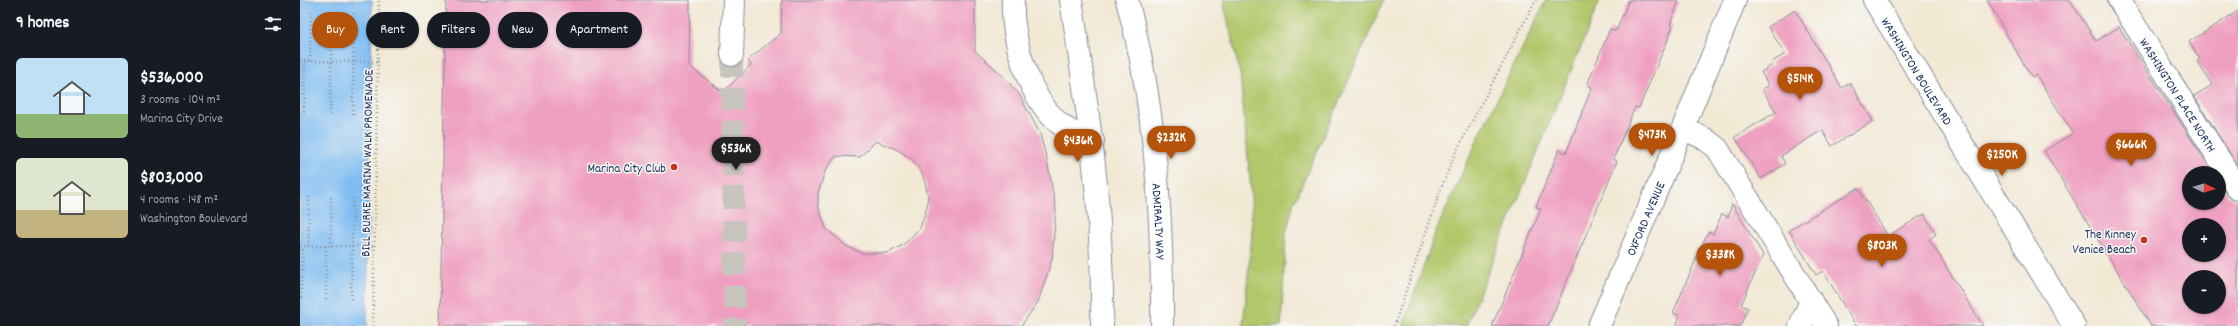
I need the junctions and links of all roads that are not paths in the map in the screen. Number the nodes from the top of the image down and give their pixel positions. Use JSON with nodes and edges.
{"nodes":[{"id":1,"x":734,"y":0,"type":"edge"},
{"id":2,"x":1013,"y":0,"type":"edge"},
{"id":3,"x":1071,"y":0,"type":"edge"},
{"id":4,"x":1127,"y":0,"type":"edge"},
{"id":5,"x":1735,"y":0,"type":"edge"},
{"id":6,"x":1874,"y":0,"type":"edge"},
{"id":7,"x":2119,"y":0,"type":"edge"},
{"id":8,"x":732,"y":55,"type":"tunnel mouth"},
{"id":9,"x":1683,"y":128,"type":"junction"},
{"id":10,"x":1093,"y":141,"type":"junction"},
{"id":11,"x":2238,"y":189,"type":"edge"},
{"id":12,"x":1811,"y":301,"type":"junction"},
{"id":13,"x":1102,"y":326,"type":"edge"},
{"id":14,"x":1162,"y":326,"type":"edge"},
{"id":15,"x":1599,"y":326,"type":"edge"},
{"id":16,"x":1800,"y":326,"type":"edge"},
{"id":17,"x":1826,"y":326,"type":"edge"},
{"id":18,"x":2074,"y":326,"type":"edge"}],
"edges":[{"from":1,"to":8,"type":"street"},
{"from":2,"to":10,"type":"street"},
{"from":3,"to":10,"type":"street"},
{"from":4,"to":14,"type":"street","name":"ADMIRALTY WAY"},
{"from":5,"to":9,"type":"street","name":"OXFORD AVENUE"},
{"from":6,"to":18,"type":"street","name":"WASHINGTON BOULEVARD"},
{"from":7,"to":11,"type":"street","name":"WASHINGTON PLACE NORTH"},
{"from":9,"to":12,"type":"street"},
{"from":9,"to":15,"type":"street","name":"OXFORD AVENUE"},
{"from":10,"to":13,"type":"street"},
{"from":12,"to":16,"type":"street"},
{"from":12,"to":17,"type":"street"}]}
